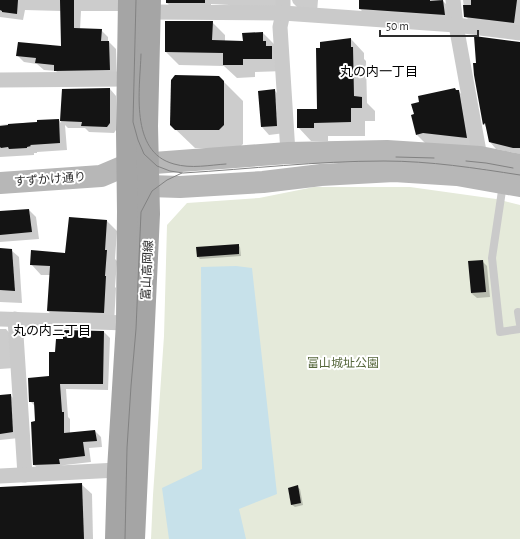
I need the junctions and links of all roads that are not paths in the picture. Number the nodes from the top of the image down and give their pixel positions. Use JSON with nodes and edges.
{"nodes":[{"id":1,"x":129,"y":0,"type":"edge"},
{"id":2,"x":453,"y":0,"type":"edge"},
{"id":3,"x":149,"y":6,"type":"edge"},
{"id":4,"x":283,"y":6,"type":"edge"},
{"id":5,"x":456,"y":25,"type":"junction"},
{"id":6,"x":520,"y":33,"type":"edge"},
{"id":7,"x":128,"y":79,"type":"junction"},
{"id":8,"x":0,"y":80,"type":"edge"},
{"id":9,"x":288,"y":154,"type":"junction"},
{"id":10,"x":480,"y":157,"type":"junction"},
{"id":11,"x":520,"y":165,"type":"edge"},
{"id":12,"x":134,"y":171,"type":"junction"},
{"id":13,"x":0,"y":182,"type":"edge"},
{"id":14,"x":511,"y":185,"type":"edge"},
{"id":15,"x":149,"y":186,"type":"junction"},
{"id":16,"x":518,"y":312,"type":"dead end"},
{"id":17,"x":0,"y":318,"type":"edge"},
{"id":18,"x":15,"y":319,"type":"junction"},
{"id":19,"x":127,"y":323,"type":"junction"},
{"id":20,"x":520,"y":324,"type":"edge"},
{"id":21,"x":520,"y":329,"type":"edge"},
{"id":22,"x":118,"y":470,"type":"junction"},
{"id":23,"x":25,"y":475,"type":"junction"},
{"id":24,"x":0,"y":476,"type":"edge"},
{"id":25,"x":116,"y":539,"type":"edge"},
{"id":26,"x":134,"y":539,"type":"edge"}],
"edges":[{"from":1,"to":7,"type":"main road","name":"富山高岡線"},
{"from":2,"to":5,"type":"street"},
{"from":3,"to":4,"type":"street"},
{"from":3,"to":12,"type":"main road","name":"富山高岡線"},
{"from":4,"to":5,"type":"street"},
{"from":4,"to":9,"type":"street"},
{"from":5,"to":6,"type":"street"},
{"from":5,"to":10,"type":"street"},
{"from":7,"to":8,"type":"street"},
{"from":7,"to":12,"type":"main road","name":"富山高岡線"},
{"from":9,"to":10,"type":"street"},
{"from":9,"to":12,"type":"street"},
{"from":10,"to":11,"type":"street"},
{"from":12,"to":13,"type":"street","name":"すずかけ通り"},
{"from":12,"to":15,"type":"main road","name":"富山高岡線"},
{"from":12,"to":19,"type":"main road","name":"富山高岡線"},
{"from":14,"to":15,"type":"street"},
{"from":14,"to":21,"type":"lane"},
{"from":15,"to":26,"type":"main road","name":"富山高岡線"},
{"from":16,"to":20,"type":"lane"},
{"from":17,"to":18,"type":"street"},
{"from":18,"to":19,"type":"street"},
{"from":18,"to":23,"type":"street"},
{"from":19,"to":22,"type":"main road","name":"富山高岡線"},
{"from":22,"to":23,"type":"street"},
{"from":22,"to":25,"type":"main road","name":"富山高岡線"},
{"from":23,"to":24,"type":"street"}]}
